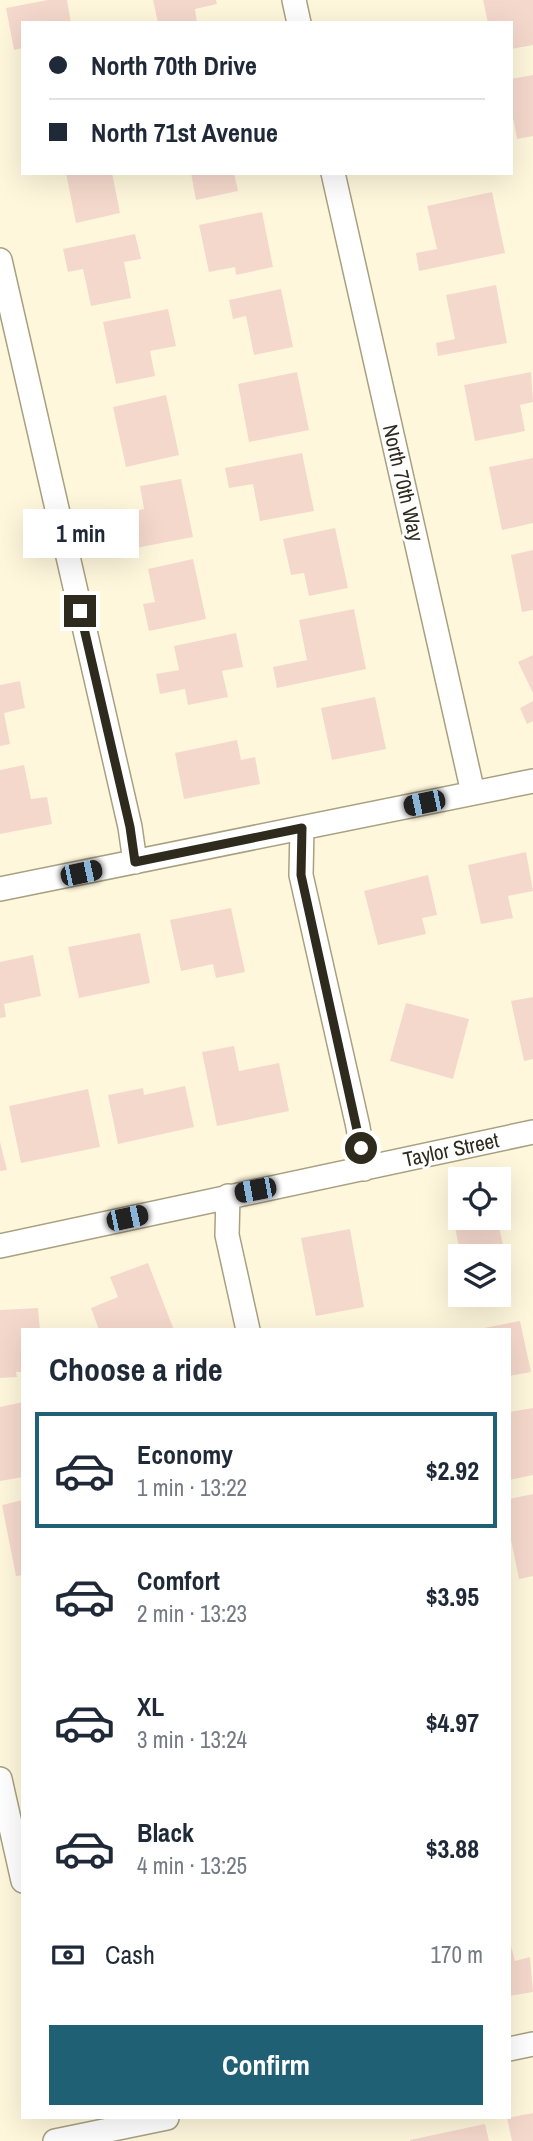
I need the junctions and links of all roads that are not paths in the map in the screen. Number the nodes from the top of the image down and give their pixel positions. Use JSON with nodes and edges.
{"nodes":[{"id":1,"x":294,"y":0,"type":"edge"},
{"id":2,"x":299,"y":21,"type":"edge"},
{"id":3,"x":333,"y":175,"type":"edge"},
{"id":4,"x":0,"y":260,"type":"edge"},
{"id":5,"x":533,"y":781,"type":"edge"},
{"id":6,"x":473,"y":793,"type":"junction"},
{"id":7,"x":302,"y":828,"type":"junction"},
{"id":8,"x":135,"y":862,"type":"junction"},
{"id":9,"x":0,"y":889,"type":"edge"},
{"id":10,"x":533,"y":1132,"type":"edge"},
{"id":11,"x":364,"y":1169,"type":"junction"},
{"id":12,"x":228,"y":1196,"type":"junction"},
{"id":13,"x":0,"y":1246,"type":"edge"},
{"id":14,"x":248,"y":1328,"type":"edge"},
{"id":15,"x":0,"y":1779,"type":"edge"},
{"id":16,"x":21,"y":1872,"type":"edge"},
{"id":17,"x":533,"y":2044,"type":"edge"},
{"id":18,"x":511,"y":2049,"type":"edge"},
{"id":19,"x":156,"y":2119,"type":"edge"},
{"id":20,"x":79,"y":2126,"type":"edge"},
{"id":21,"x":55,"y":2141,"type":"edge"}],
"edges":[{"from":1,"to":2,"type":"street"},
{"from":3,"to":6,"type":"street","name":"North 70th Way"},
{"from":4,"to":8,"type":"street"},
{"from":5,"to":6,"type":"street"},
{"from":6,"to":7,"type":"street"},
{"from":7,"to":8,"type":"street"},
{"from":7,"to":11,"type":"street"},
{"from":8,"to":9,"type":"street"},
{"from":10,"to":11,"type":"street","name":"Taylor Street"},
{"from":11,"to":12,"type":"street","name":"Taylor Street"},
{"from":12,"to":13,"type":"street","name":"Taylor Street"},
{"from":12,"to":14,"type":"street"},
{"from":15,"to":16,"type":"street"},
{"from":17,"to":18,"type":"street"},
{"from":19,"to":20,"type":"street"},
{"from":20,"to":21,"type":"street"}]}
